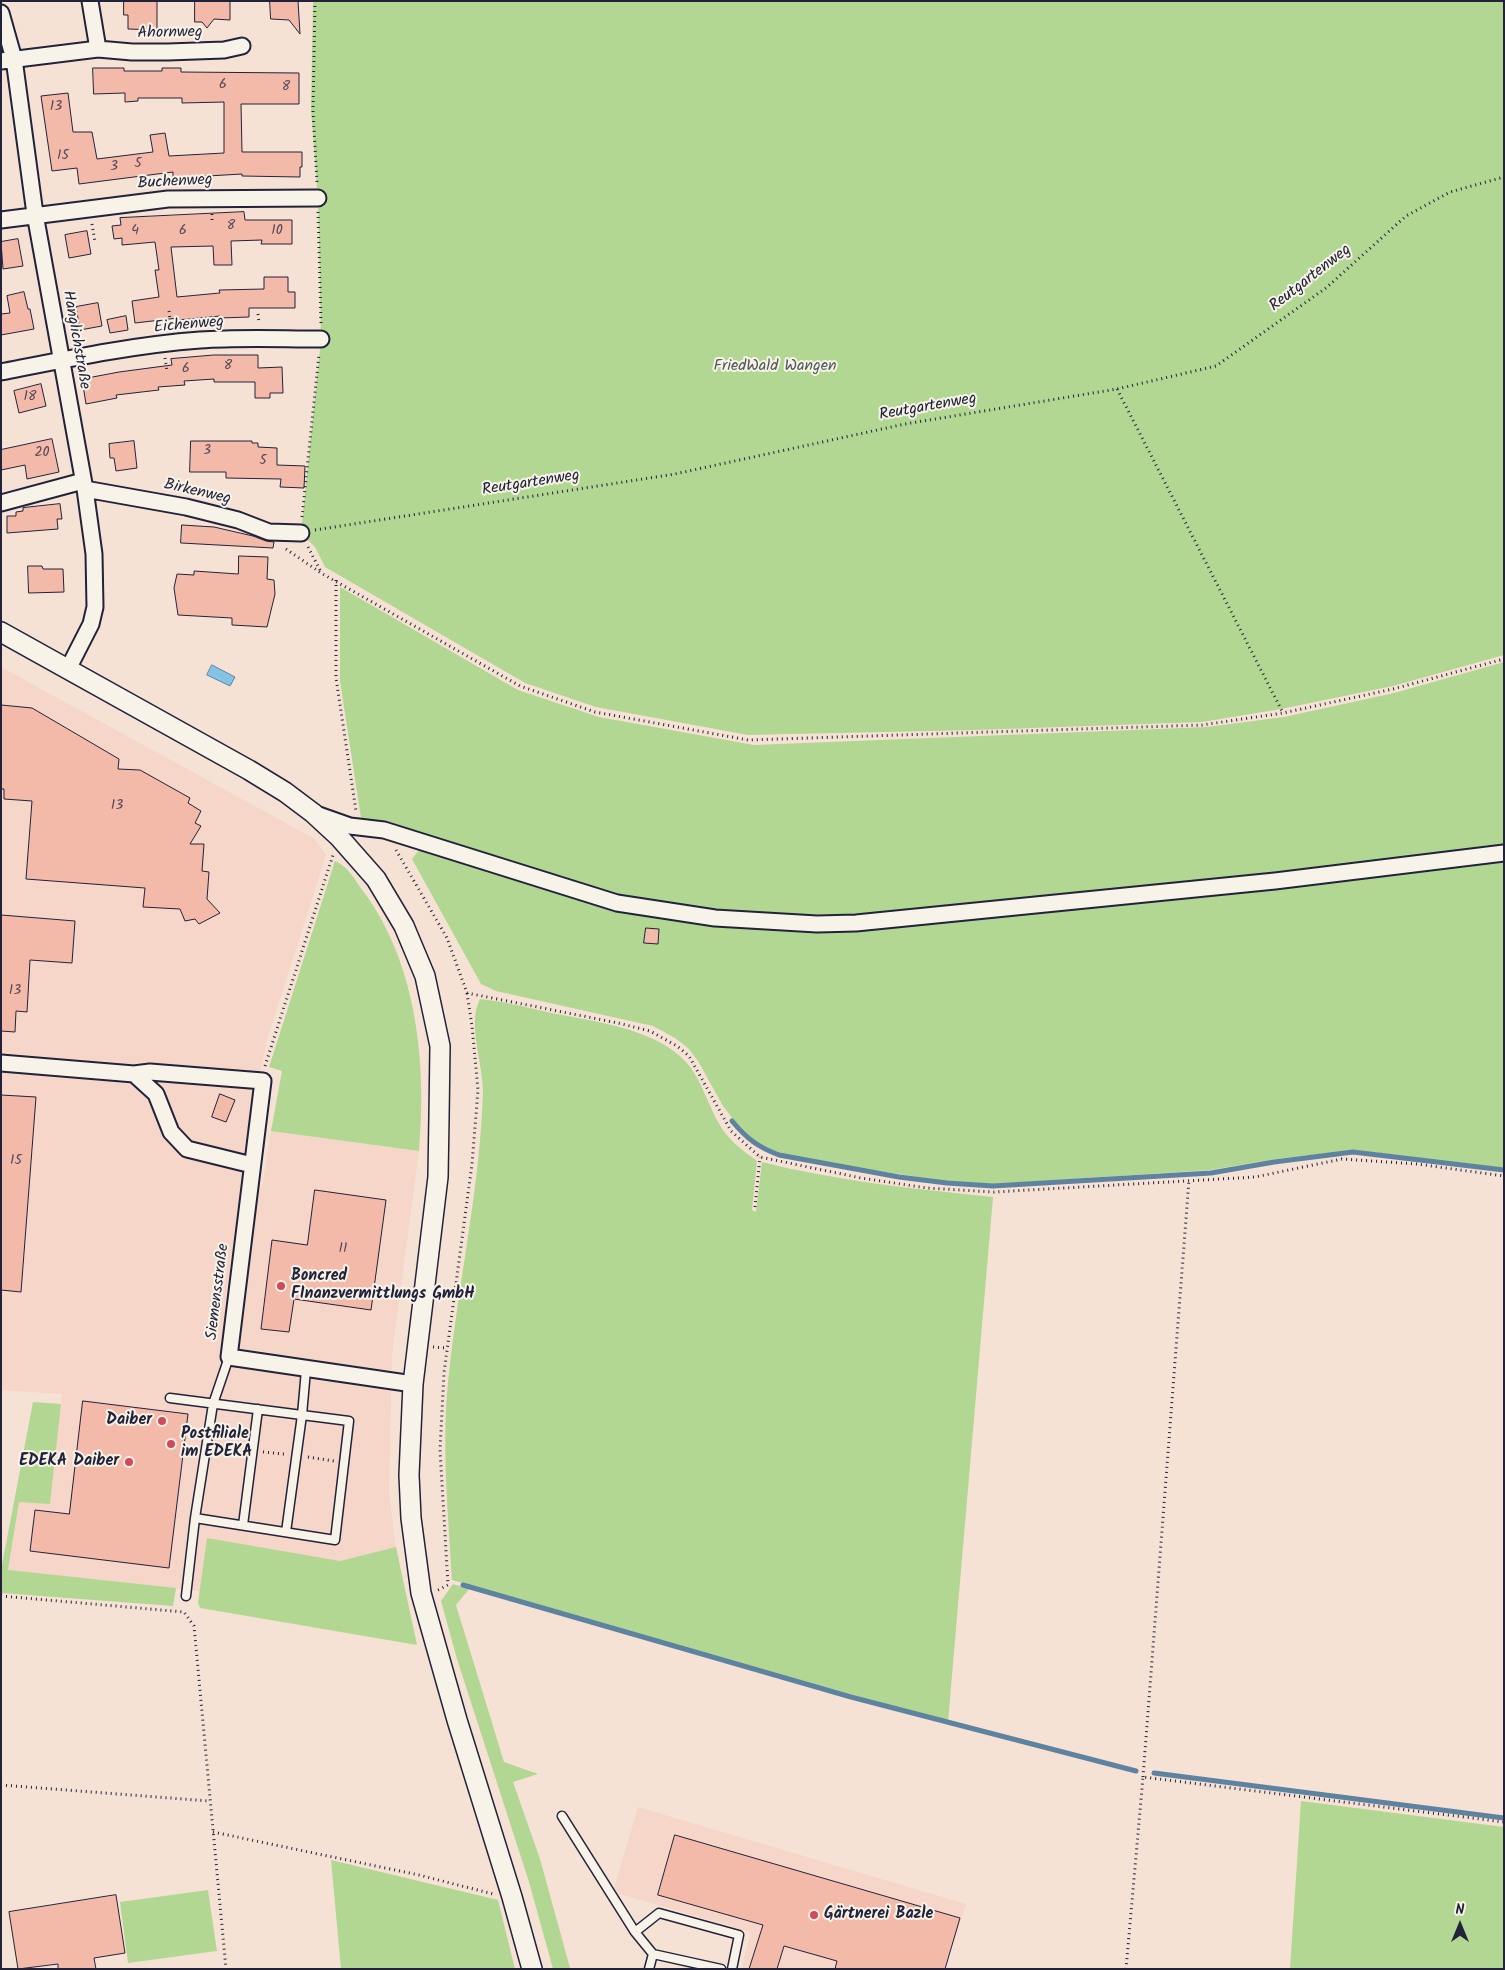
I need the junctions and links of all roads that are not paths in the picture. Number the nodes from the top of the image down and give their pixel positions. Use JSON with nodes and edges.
{"nodes":[{"id":1,"x":90,"y":1,"type":"edge"},
{"id":2,"x":1,"y":13,"type":"edge"},
{"id":3,"x":242,"y":46,"type":"dead end"},
{"id":4,"x":98,"y":49,"type":"junction"},
{"id":5,"x":7,"y":60,"type":"edge"},
{"id":6,"x":318,"y":198,"type":"dead end"},
{"id":7,"x":35,"y":214,"type":"junction"},
{"id":8,"x":1,"y":220,"type":"edge"},
{"id":9,"x":321,"y":339,"type":"dead end"},
{"id":10,"x":60,"y":360,"type":"junction"},
{"id":11,"x":1,"y":372,"type":"edge"},
{"id":12,"x":84,"y":485,"type":"junction"},
{"id":13,"x":1,"y":503,"type":"edge"},
{"id":14,"x":301,"y":533,"type":"road end"},
{"id":15,"x":1,"y":632,"type":"edge"},
{"id":16,"x":68,"y":669,"type":"junction"},
{"id":17,"x":313,"y":812,"type":"junction"},
{"id":18,"x":1504,"y":853,"type":"edge"},
{"id":19,"x":1,"y":1063,"type":"edge"},
{"id":20,"x":134,"y":1074,"type":"junction"},
{"id":21,"x":252,"y":1165,"type":"junction"},
{"id":22,"x":229,"y":1358,"type":"junction"},
{"id":23,"x":306,"y":1370,"type":"junction"},
{"id":24,"x":413,"y":1384,"type":"junction"},
{"id":25,"x":170,"y":1398,"type":"dead end"},
{"id":26,"x":213,"y":1404,"type":"junction"},
{"id":27,"x":258,"y":1409,"type":"junction"},
{"id":28,"x":302,"y":1415,"type":"junction"},
{"id":29,"x":195,"y":1518,"type":"junction"},
{"id":30,"x":243,"y":1525,"type":"junction"},
{"id":31,"x":286,"y":1532,"type":"junction"},
{"id":32,"x":186,"y":1596,"type":"dead end"},
{"id":33,"x":562,"y":1816,"type":"dead end"},
{"id":34,"x":635,"y":1932,"type":"junction"},
{"id":35,"x":653,"y":1954,"type":"junction"},
{"id":36,"x":532,"y":1969,"type":"edge"},
{"id":37,"x":649,"y":1969,"type":"edge"},
{"id":38,"x":721,"y":1969,"type":"edge"},
{"id":39,"x":732,"y":1969,"type":"edge"}],
"edges":[{"from":1,"to":4,"type":"street"},
{"from":2,"to":5,"type":"street","name":"Hanglichstraße"},
{"from":3,"to":4,"type":"street","name":"Ahornweg"},
{"from":4,"to":5,"type":"street","name":"Ahornweg"},
{"from":5,"to":7,"type":"street","name":"Hanglichstraße"},
{"from":6,"to":7,"type":"street","name":"Buchenweg"},
{"from":7,"to":8,"type":"street","name":"Buchenweg"},
{"from":7,"to":10,"type":"street","name":"Hanglichstraße"},
{"from":9,"to":10,"type":"street","name":"Eichenweg"},
{"from":10,"to":11,"type":"street","name":"Eichenweg"},
{"from":10,"to":12,"type":"street","name":"Hanglichstraße"},
{"from":12,"to":13,"type":"street"},
{"from":12,"to":14,"type":"street","name":"Birkenweg"},
{"from":12,"to":16,"type":"street","name":"Hanglichstraße"},
{"from":15,"to":16,"type":"street"},
{"from":16,"to":17,"type":"street"},
{"from":17,"to":18,"type":"street"},
{"from":17,"to":24,"type":"street"},
{"from":19,"to":20,"type":"street"},
{"from":20,"to":21,"type":"street"},
{"from":20,"to":21,"type":"street","name":"Siemensstraße"},
{"from":21,"to":22,"type":"street","name":"Siemensstraße"},
{"from":22,"to":23,"type":"street","name":"Siemensstraße"},
{"from":22,"to":26,"type":"lane"},
{"from":23,"to":24,"type":"street","name":"Siemensstraße"},
{"from":23,"to":28,"type":"lane"},
{"from":24,"to":36,"type":"street"},
{"from":25,"to":26,"type":"lane"},
{"from":26,"to":27,"type":"lane"},
{"from":26,"to":29,"type":"lane"},
{"from":27,"to":28,"type":"lane"},
{"from":27,"to":30,"type":"lane"},
{"from":28,"to":31,"type":"lane"},
{"from":28,"to":31,"type":"lane"},
{"from":29,"to":30,"type":"lane"},
{"from":29,"to":32,"type":"lane"},
{"from":30,"to":31,"type":"lane"},
{"from":33,"to":34,"type":"lane"},
{"from":34,"to":35,"type":"lane"},
{"from":34,"to":39,"type":"lane"},
{"from":35,"to":37,"type":"lane"},
{"from":35,"to":38,"type":"lane"}]}
